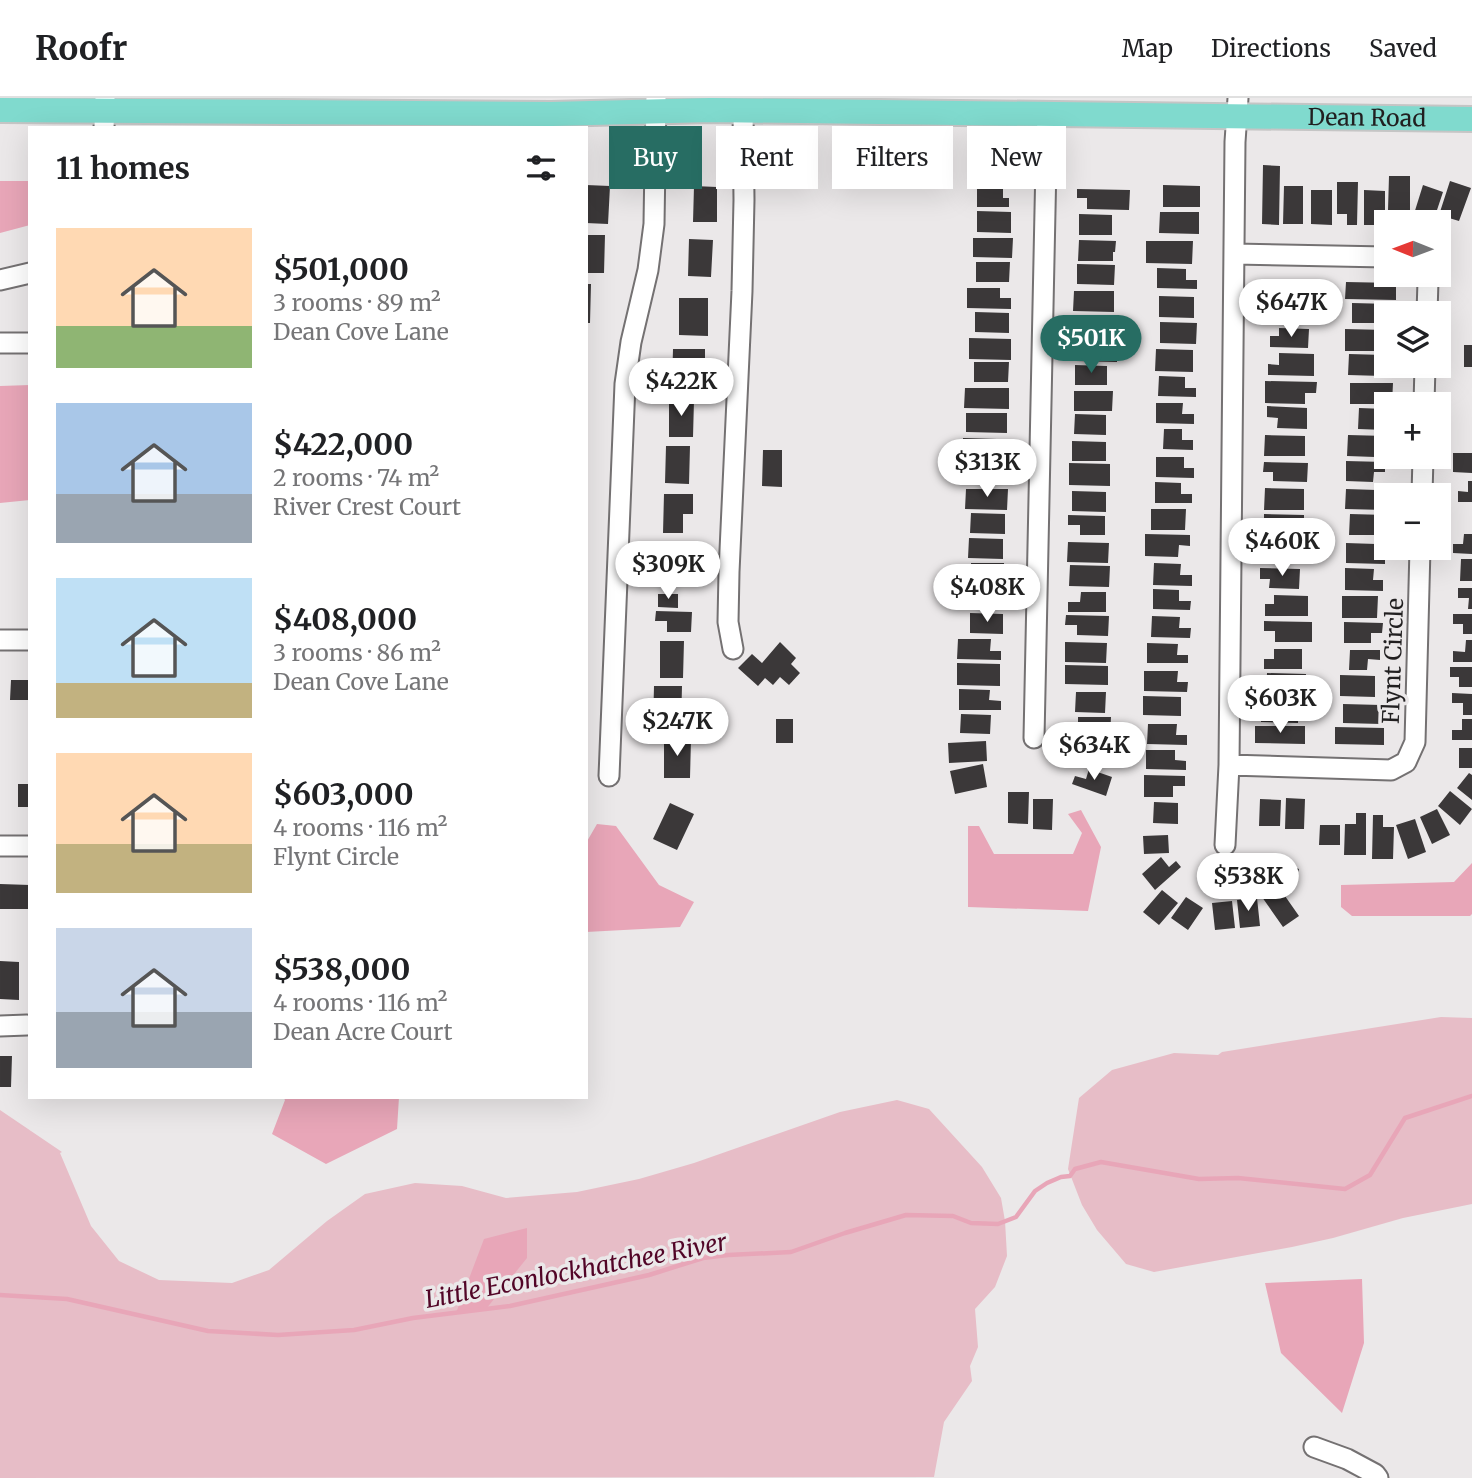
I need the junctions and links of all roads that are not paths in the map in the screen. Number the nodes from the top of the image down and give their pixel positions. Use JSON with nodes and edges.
{"nodes":[{"id":1,"x":656,"y":104,"type":"edge"},
{"id":2,"x":166,"y":105,"type":"edge"},
{"id":3,"x":831,"y":105,"type":"edge"},
{"id":4,"x":955,"y":106,"type":"edge"},
{"id":5,"x":1238,"y":108,"type":"edge"},
{"id":6,"x":0,"y":110,"type":"edge"},
{"id":7,"x":743,"y":111,"type":"junction"},
{"id":8,"x":105,"y":112,"type":"edge"},
{"id":9,"x":1047,"y":114,"type":"junction"},
{"id":10,"x":1472,"y":119,"type":"edge"},
{"id":11,"x":320,"y":120,"type":"edge"},
{"id":12,"x":492,"y":121,"type":"edge"},
{"id":13,"x":1235,"y":254,"type":"junction"},
{"id":14,"x":1374,"y":257,"type":"edge"},
{"id":15,"x":28,"y":273,"type":"edge"},
{"id":16,"x":0,"y":280,"type":"edge"},
{"id":17,"x":0,"y":343,"type":"edge"},
{"id":18,"x":28,"y":343,"type":"edge"},
{"id":19,"x":1420,"y":560,"type":"edge"},
{"id":20,"x":0,"y":640,"type":"edge"},
{"id":21,"x":28,"y":640,"type":"edge"},
{"id":22,"x":733,"y":649,"type":"dead end"},
{"id":23,"x":1034,"y":738,"type":"dead end"},
{"id":24,"x":1229,"y":765,"type":"junction"},
{"id":25,"x":609,"y":776,"type":"dead end"},
{"id":26,"x":1225,"y":845,"type":"dead end"},
{"id":27,"x":0,"y":846,"type":"edge"},
{"id":28,"x":28,"y":846,"type":"edge"},
{"id":29,"x":27,"y":1025,"type":"dead end"},
{"id":30,"x":0,"y":1026,"type":"edge"},
{"id":31,"x":1314,"y":1447,"type":"dead end"},
{"id":32,"x":1378,"y":1478,"type":"edge"}],
"edges":[{"from":1,"to":7,"type":"main road","name":"Dean Road"},
{"from":1,"to":12,"type":"main road","name":"Dean Road"},
{"from":1,"to":25,"type":"street"},
{"from":2,"to":8,"type":"main road","name":"Dean Road"},
{"from":2,"to":11,"type":"main road","name":"Dean Road"},
{"from":3,"to":4,"type":"main road","name":"Dean Road"},
{"from":3,"to":7,"type":"main road","name":"Dean Road"},
{"from":4,"to":9,"type":"main road","name":"Dean Road"},
{"from":5,"to":9,"type":"main road","name":"Dean Road"},
{"from":5,"to":10,"type":"main road","name":"Dean Road"},
{"from":5,"to":13,"type":"street"},
{"from":6,"to":8,"type":"main road","name":"Dean Road"},
{"from":7,"to":22,"type":"street"},
{"from":9,"to":23,"type":"street"},
{"from":11,"to":12,"type":"main road","name":"Dean Road"},
{"from":13,"to":14,"type":"street"},
{"from":13,"to":24,"type":"street"},
{"from":15,"to":16,"type":"street"},
{"from":17,"to":18,"type":"street"},
{"from":19,"to":24,"type":"street","name":"Flynt Circle"},
{"from":20,"to":21,"type":"street"},
{"from":24,"to":26,"type":"street"},
{"from":27,"to":28,"type":"street"},
{"from":29,"to":30,"type":"street"},
{"from":31,"to":32,"type":"street"}]}
